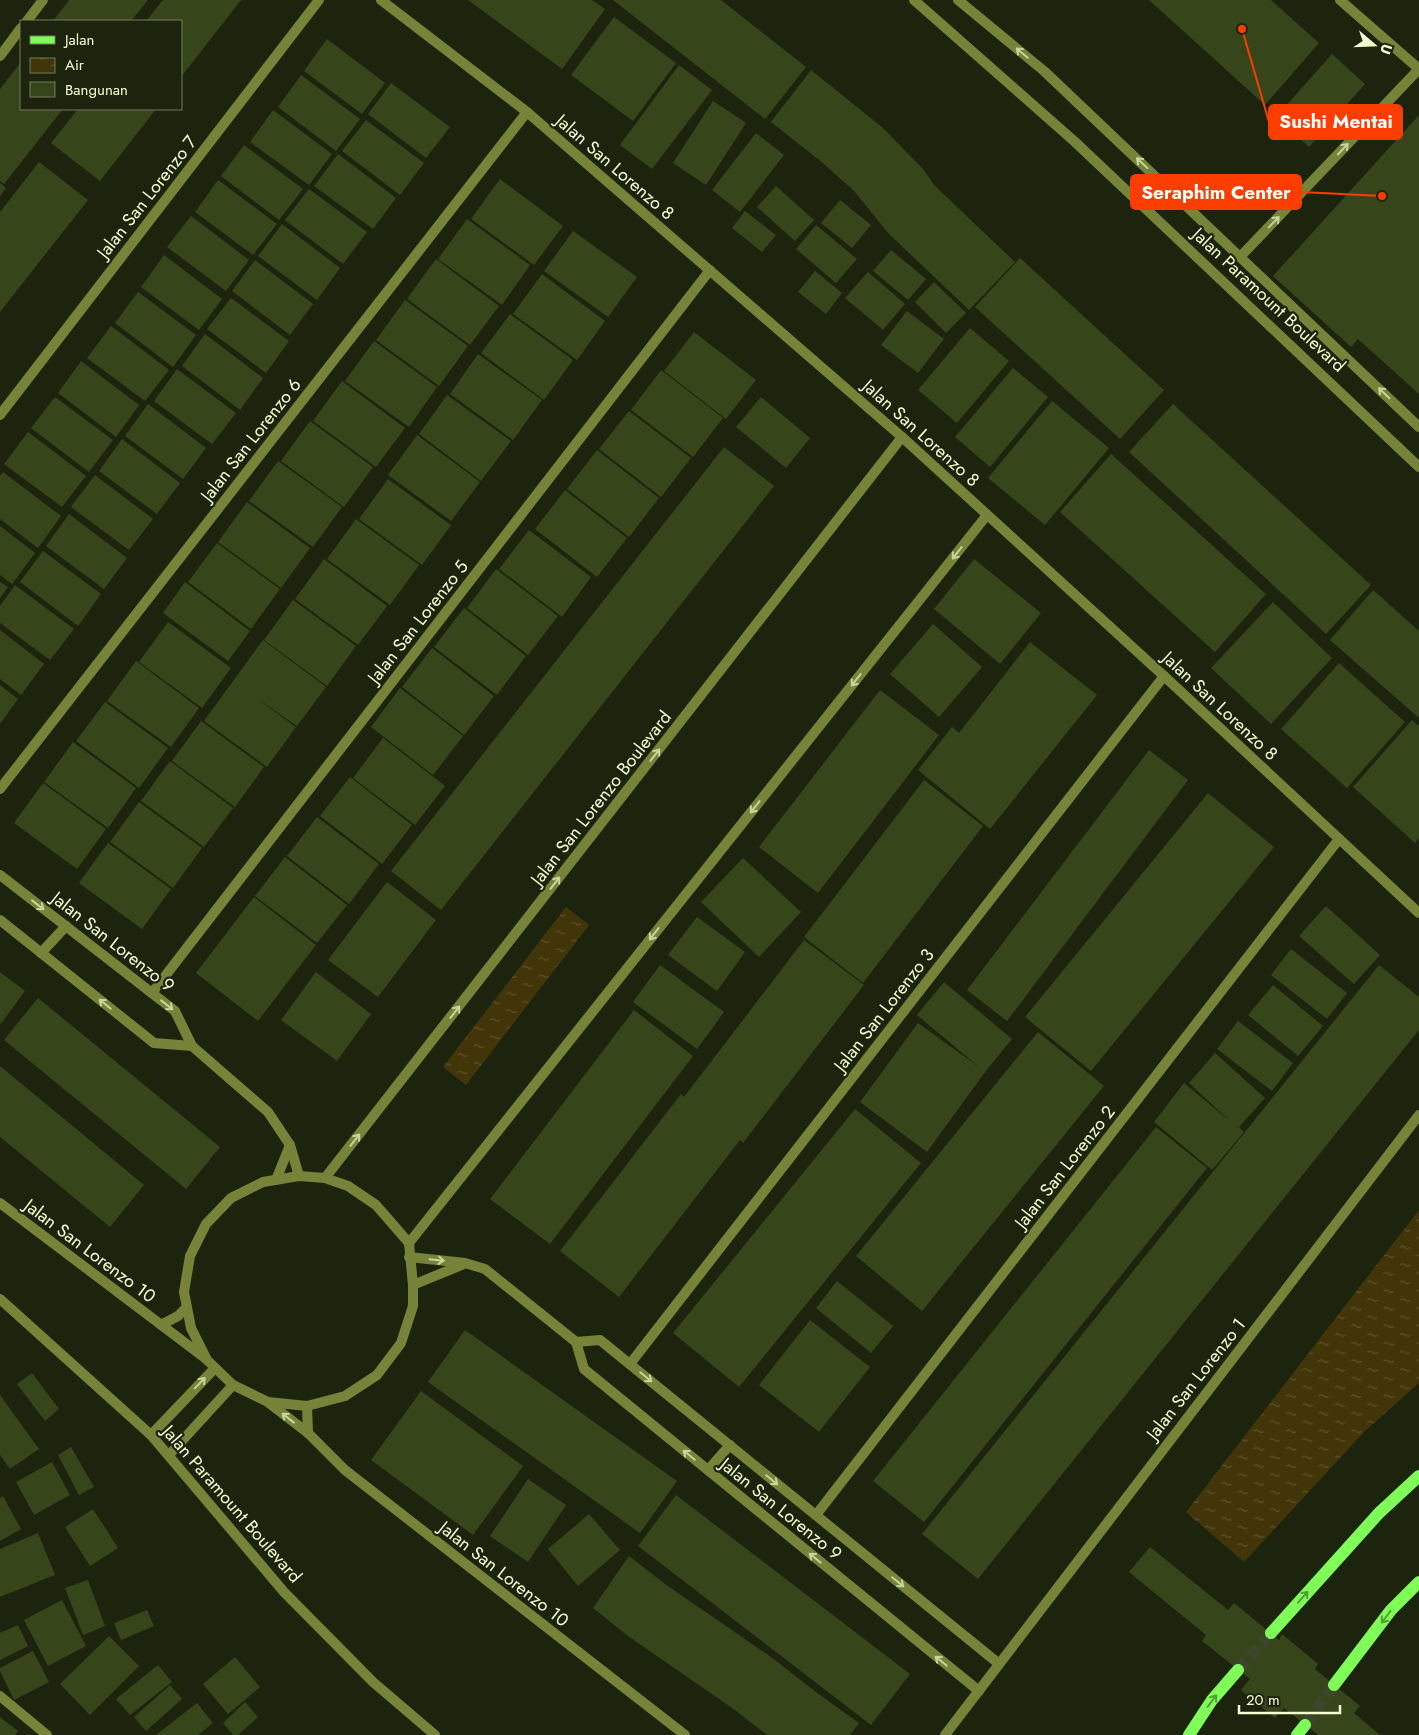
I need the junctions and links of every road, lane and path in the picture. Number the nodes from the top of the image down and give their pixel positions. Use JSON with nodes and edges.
{"nodes":[{"id":1,"x":43,"y":0,"type":"edge"},
{"id":2,"x":319,"y":0,"type":"edge"},
{"id":3,"x":381,"y":0,"type":"edge"},
{"id":4,"x":914,"y":0,"type":"edge"},
{"id":5,"x":958,"y":0,"type":"edge"},
{"id":6,"x":1340,"y":0,"type":"edge"},
{"id":7,"x":28,"y":20,"type":"edge"},
{"id":8,"x":20,"y":29,"type":"edge"},
{"id":9,"x":0,"y":56,"type":"edge"},
{"id":10,"x":1419,"y":69,"type":"edge"},
{"id":11,"x":527,"y":112,"type":"junction"},
{"id":12,"x":1240,"y":257,"type":"junction"},
{"id":13,"x":710,"y":270,"type":"junction"},
{"id":14,"x":0,"y":415,"type":"edge"},
{"id":15,"x":1419,"y":427,"type":"edge"},
{"id":16,"x":902,"y":437,"type":"junction"},
{"id":17,"x":1419,"y":468,"type":"edge"},
{"id":18,"x":988,"y":515,"type":"junction"},
{"id":19,"x":1164,"y":676,"type":"junction"},
{"id":20,"x":0,"y":788,"type":"edge"},
{"id":21,"x":1339,"y":839,"type":"junction"},
{"id":22,"x":0,"y":875,"type":"edge"},
{"id":23,"x":1419,"y":913,"type":"edge"},
{"id":24,"x":0,"y":920,"type":"edge"},
{"id":25,"x":66,"y":926,"type":"junction"},
{"id":26,"x":41,"y":953,"type":"junction"},
{"id":27,"x":152,"y":993,"type":"junction"},
{"id":28,"x":192,"y":1046,"type":"junction"},
{"id":29,"x":1419,"y":1115,"type":"edge"},
{"id":30,"x":290,"y":1145,"type":"junction"},
{"id":31,"x":299,"y":1176,"type":"junction"},
{"id":32,"x":326,"y":1178,"type":"junction"},
{"id":33,"x":276,"y":1180,"type":"junction"},
{"id":34,"x":0,"y":1203,"type":"edge"},
{"id":35,"x":409,"y":1243,"type":"junction"},
{"id":36,"x":409,"y":1257,"type":"junction"},
{"id":37,"x":465,"y":1263,"type":"junction"},
{"id":38,"x":414,"y":1285,"type":"junction"},
{"id":39,"x":0,"y":1299,"type":"edge"},
{"id":40,"x":187,"y":1307,"type":"junction"},
{"id":41,"x":161,"y":1325,"type":"junction"},
{"id":42,"x":576,"y":1342,"type":"junction"},
{"id":43,"x":211,"y":1364,"type":"junction"},
{"id":44,"x":630,"y":1364,"type":"junction"},
{"id":45,"x":233,"y":1385,"type":"junction"},
{"id":46,"x":268,"y":1402,"type":"junction"},
{"id":47,"x":307,"y":1406,"type":"junction"},
{"id":48,"x":308,"y":1433,"type":"junction"},
{"id":49,"x":151,"y":1435,"type":"junction"},
{"id":50,"x":730,"y":1446,"type":"junction"},
{"id":51,"x":169,"y":1455,"type":"junction"},
{"id":52,"x":708,"y":1470,"type":"junction"},
{"id":53,"x":1419,"y":1476,"type":"edge"},
{"id":54,"x":816,"y":1515,"type":"junction"},
{"id":55,"x":1419,"y":1582,"type":"edge"},
{"id":56,"x":1271,"y":1634,"type":"tunnel mouth"},
{"id":57,"x":998,"y":1663,"type":"junction"},
{"id":58,"x":1238,"y":1670,"type":"tunnel mouth"},
{"id":59,"x":1334,"y":1685,"type":"tunnel mouth"},
{"id":60,"x":979,"y":1691,"type":"junction"},
{"id":61,"x":0,"y":1696,"type":"edge"},
{"id":62,"x":47,"y":1735,"type":"edge"},
{"id":63,"x":435,"y":1735,"type":"edge"},
{"id":64,"x":685,"y":1735,"type":"edge"},
{"id":65,"x":945,"y":1735,"type":"edge"},
{"id":66,"x":1189,"y":1735,"type":"edge"}],
"edges":[{"from":1,"to":7,"type":"street"},
{"from":2,"to":14,"type":"street","name":"Jalan San Lorenzo 7"},
{"from":3,"to":11,"type":"street","name":"Jalan San Lorenzo 8"},
{"from":4,"to":17,"type":"street","name":"Jalan Paramount Boulevard"},
{"from":12,"to":5,"type":"street","one_way":true},
{"from":6,"to":10,"type":"street"},
{"from":8,"to":9,"type":"street"},
{"from":12,"to":10,"type":"street","one_way":true},
{"from":11,"to":13,"type":"street","name":"Jalan San Lorenzo 8"},
{"from":11,"to":20,"type":"street","name":"Jalan San Lorenzo 6"},
{"from":15,"to":12,"type":"street","one_way":true},
{"from":13,"to":16,"type":"street","name":"Jalan San Lorenzo 8"},
{"from":13,"to":27,"type":"street","name":"Jalan San Lorenzo 5"},
{"from":16,"to":18,"type":"street","name":"Jalan San Lorenzo 8"},
{"from":32,"to":16,"type":"street","name":"Jalan San Lorenzo Boulevard","one_way":true},
{"from":18,"to":19,"type":"street","name":"Jalan San Lorenzo 8"},
{"from":18,"to":35,"type":"street","one_way":true},
{"from":19,"to":21,"type":"street","name":"Jalan San Lorenzo 8"},
{"from":19,"to":44,"type":"street","name":"Jalan San Lorenzo 3"},
{"from":21,"to":23,"type":"street","name":"Jalan San Lorenzo 8"},
{"from":21,"to":54,"type":"street","name":"Jalan San Lorenzo 2"},
{"from":22,"to":25,"type":"street","name":"Jalan San Lorenzo 9","one_way":true},
{"from":24,"to":26,"type":"street"},
{"from":25,"to":26,"type":"street"},
{"from":25,"to":27,"type":"street","name":"Jalan San Lorenzo 9"},
{"from":28,"to":26,"type":"street","one_way":true},
{"from":27,"to":28,"type":"street","name":"Jalan San Lorenzo 9","one_way":true},
{"from":28,"to":30,"type":"street","name":"Jalan San Lorenzo 9"},
{"from":29,"to":57,"type":"street","name":"Jalan San Lorenzo 1"},
{"from":30,"to":31,"type":"street","name":"Jalan San Lorenzo 9"},
{"from":30,"to":33,"type":"street"},
{"from":31,"to":32,"type":"street"},
{"from":31,"to":33,"type":"street"},
{"from":32,"to":35,"type":"street"},
{"from":33,"to":40,"type":"street"},
{"from":34,"to":41,"type":"street","name":"Jalan San Lorenzo 10"},
{"from":35,"to":36,"type":"street"},
{"from":36,"to":37,"type":"street","one_way":true},
{"from":36,"to":38,"type":"street"},
{"from":37,"to":38,"type":"street"},
{"from":37,"to":42,"type":"street"},
{"from":38,"to":47,"type":"street"},
{"from":39,"to":49,"type":"street","name":"Jalan Paramount Boulevard"},
{"from":40,"to":41,"type":"street","name":"Jalan San Lorenzo 10"},
{"from":40,"to":43,"type":"street"},
{"from":41,"to":43,"type":"street","name":"Jalan San Lorenzo 10"},
{"from":42,"to":44,"type":"street","name":"Jalan San Lorenzo 9"},
{"from":52,"to":42,"type":"street","name":"Jalan San Lorenzo 9","one_way":true},
{"from":43,"to":45,"type":"street"},
{"from":49,"to":43,"type":"street","one_way":true},
{"from":44,"to":50,"type":"street","name":"Jalan San Lorenzo 9","one_way":true},
{"from":45,"to":46,"type":"street"},
{"from":45,"to":51,"type":"street"},
{"from":46,"to":47,"type":"street"},
{"from":48,"to":46,"type":"street","name":"Jalan San Lorenzo 10","one_way":true},
{"from":47,"to":48,"type":"street"},
{"from":48,"to":64,"type":"street","name":"Jalan San Lorenzo 10"},
{"from":49,"to":51,"type":"street","name":"Jalan Paramount Boulevard"},
{"from":50,"to":52,"type":"street"},
{"from":50,"to":54,"type":"street","name":"Jalan San Lorenzo 9","one_way":true},
{"from":51,"to":63,"type":"street","name":"Jalan Paramount Boulevard"},
{"from":60,"to":52,"type":"street","name":"Jalan San Lorenzo 9","one_way":true},
{"from":56,"to":53,"type":"main road","one_way":true},
{"from":54,"to":57,"type":"street","name":"Jalan San Lorenzo 9","one_way":true},
{"from":55,"to":59,"type":"main road","one_way":true},
{"from":57,"to":60,"type":"street","name":"Jalan San Lorenzo 1"},
{"from":66,"to":58,"type":"main road","one_way":true},
{"from":60,"to":65,"type":"street","name":"Jalan San Lorenzo 1"},
{"from":61,"to":62,"type":"street"}]}
